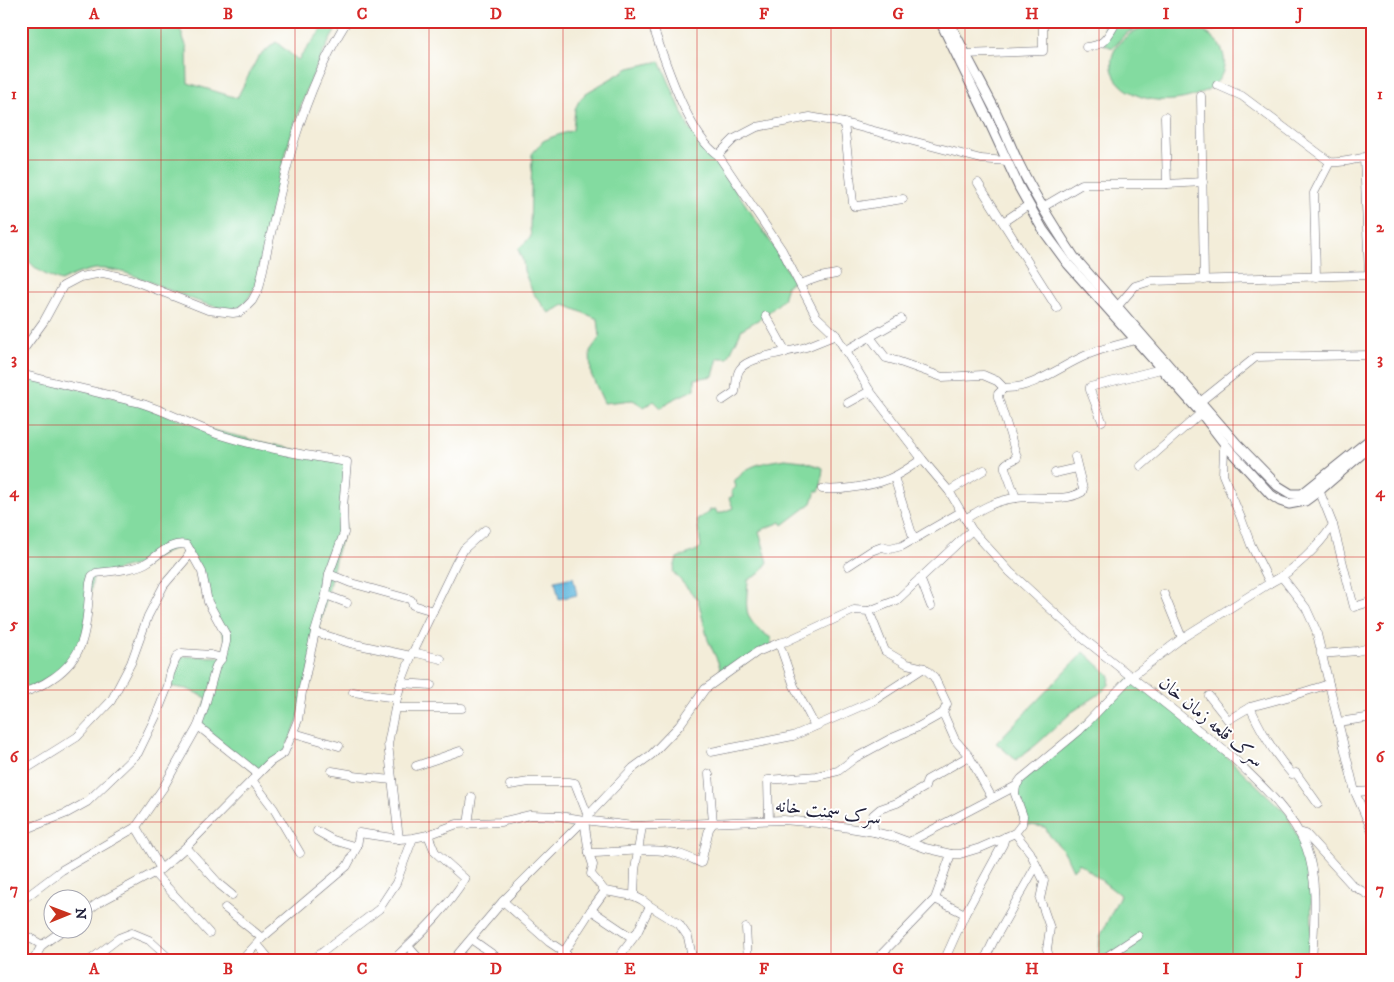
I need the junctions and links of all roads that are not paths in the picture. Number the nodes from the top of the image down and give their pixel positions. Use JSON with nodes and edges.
{"nodes":[{"id":1,"x":347,"y":21,"type":"edge"},
{"id":2,"x":651,"y":21,"type":"edge"},
{"id":3,"x":940,"y":21,"type":"edge"},
{"id":4,"x":949,"y":21,"type":"edge"},
{"id":5,"x":1043,"y":21,"type":"edge"},
{"id":6,"x":1117,"y":21,"type":"edge"},
{"id":7,"x":1086,"y":47,"type":"dead end"},
{"id":8,"x":965,"y":54,"type":"junction"},
{"id":9,"x":1218,"y":85,"type":"dead end"},
{"id":10,"x":1201,"y":96,"type":"dead end"},
{"id":11,"x":1165,"y":117,"type":"dead end"},
{"id":12,"x":844,"y":123,"type":"junction"},
{"id":13,"x":718,"y":155,"type":"junction"},
{"id":14,"x":1364,"y":157,"type":"junction"},
{"id":15,"x":1373,"y":157,"type":"edge"},
{"id":16,"x":1007,"y":161,"type":"junction"},
{"id":17,"x":1330,"y":162,"type":"junction"},
{"id":18,"x":1203,"y":182,"type":"junction"},
{"id":19,"x":978,"y":183,"type":"dead end"},
{"id":20,"x":1167,"y":184,"type":"junction"},
{"id":21,"x":903,"y":200,"type":"dead end"},
{"id":22,"x":1043,"y":207,"type":"junction"},
{"id":23,"x":1031,"y":208,"type":"junction"},
{"id":24,"x":1003,"y":222,"type":"junction"},
{"id":25,"x":836,"y":274,"type":"dead end"},
{"id":26,"x":1316,"y":277,"type":"junction"},
{"id":27,"x":1204,"y":280,"type":"junction"},
{"id":28,"x":800,"y":284,"type":"junction"},
{"id":29,"x":1117,"y":307,"type":"junction"},
{"id":30,"x":1057,"y":308,"type":"dead end"},
{"id":31,"x":766,"y":316,"type":"dead end"},
{"id":32,"x":901,"y":319,"type":"dead end"},
{"id":33,"x":836,"y":335,"type":"junction"},
{"id":34,"x":870,"y":337,"type":"junction"},
{"id":35,"x":1139,"y":337,"type":"junction"},
{"id":36,"x":846,"y":351,"type":"junction"},
{"id":37,"x":786,"y":352,"type":"junction"},
{"id":38,"x":21,"y":353,"type":"edge"},
{"id":39,"x":1373,"y":355,"type":"edge"},
{"id":40,"x":1161,"y":369,"type":"junction"},
{"id":41,"x":21,"y":374,"type":"edge"},
{"id":42,"x":1004,"y":388,"type":"junction"},
{"id":43,"x":870,"y":391,"type":"junction"},
{"id":44,"x":723,"y":400,"type":"dead end"},
{"id":45,"x":1200,"y":402,"type":"junction"},
{"id":46,"x":848,"y":403,"type":"dead end"},
{"id":47,"x":1201,"y":413,"type":"junction"},
{"id":48,"x":1102,"y":422,"type":"dead end"},
{"id":49,"x":1373,"y":437,"type":"edge"},
{"id":50,"x":1373,"y":444,"type":"edge"},
{"id":51,"x":1228,"y":448,"type":"junction"},
{"id":52,"x":1075,"y":458,"type":"dead end"},
{"id":53,"x":922,"y":459,"type":"junction"},
{"id":54,"x":1141,"y":466,"type":"dead end"},
{"id":55,"x":1077,"y":468,"type":"junction"},
{"id":56,"x":984,"y":470,"type":"dead end"},
{"id":57,"x":1055,"y":473,"type":"dead end"},
{"id":58,"x":894,"y":477,"type":"junction"},
{"id":59,"x":1318,"y":486,"type":"junction"},
{"id":60,"x":822,"y":489,"type":"dead end"},
{"id":61,"x":949,"y":491,"type":"junction"},
{"id":62,"x":1016,"y":498,"type":"junction"},
{"id":63,"x":963,"y":516,"type":"junction"},
{"id":64,"x":1333,"y":525,"type":"junction"},
{"id":65,"x":485,"y":530,"type":"dead end"},
{"id":66,"x":972,"y":530,"type":"junction"},
{"id":67,"x":914,"y":540,"type":"junction"},
{"id":68,"x":191,"y":551,"type":"junction"},
{"id":69,"x":848,"y":566,"type":"dead end"},
{"id":70,"x":330,"y":574,"type":"junction"},
{"id":71,"x":1282,"y":577,"type":"junction"},
{"id":72,"x":920,"y":578,"type":"junction"},
{"id":73,"x":1270,"y":583,"type":"junction"},
{"id":74,"x":326,"y":594,"type":"junction"},
{"id":75,"x":1164,"y":594,"type":"dead end"},
{"id":76,"x":1373,"y":601,"type":"edge"},
{"id":77,"x":347,"y":604,"type":"dead end"},
{"id":78,"x":931,"y":606,"type":"dead end"},
{"id":79,"x":433,"y":611,"type":"junction"},
{"id":80,"x":869,"y":611,"type":"junction"},
{"id":81,"x":314,"y":632,"type":"junction"},
{"id":82,"x":1182,"y":638,"type":"junction"},
{"id":83,"x":779,"y":642,"type":"junction"},
{"id":84,"x":1373,"y":647,"type":"edge"},
{"id":85,"x":412,"y":654,"type":"junction"},
{"id":86,"x":1322,"y":654,"type":"junction"},
{"id":87,"x":222,"y":658,"type":"junction"},
{"id":88,"x":441,"y":659,"type":"dead end"},
{"id":89,"x":924,"y":668,"type":"junction"},
{"id":90,"x":1131,"y":677,"type":"junction"},
{"id":91,"x":401,"y":683,"type":"junction"},
{"id":92,"x":1329,"y":684,"type":"junction"},
{"id":93,"x":431,"y":685,"type":"dead end"},
{"id":94,"x":353,"y":692,"type":"dead end"},
{"id":95,"x":21,"y":693,"type":"edge"},
{"id":96,"x":1209,"y":696,"type":"dead end"},
{"id":97,"x":396,"y":698,"type":"junction"},
{"id":98,"x":1250,"y":707,"type":"junction"},
{"id":99,"x":395,"y":708,"type":"junction"},
{"id":100,"x":462,"y":708,"type":"dead end"},
{"id":101,"x":943,"y":713,"type":"junction"},
{"id":102,"x":1373,"y":717,"type":"edge"},
{"id":103,"x":1338,"y":722,"type":"junction"},
{"id":104,"x":198,"y":726,"type":"junction"},
{"id":105,"x":815,"y":726,"type":"junction"},
{"id":106,"x":294,"y":733,"type":"junction"},
{"id":107,"x":339,"y":746,"type":"dead end"},
{"id":108,"x":460,"y":751,"type":"dead end"},
{"id":109,"x":711,"y":752,"type":"dead end"},
{"id":110,"x":969,"y":756,"type":"junction"},
{"id":111,"x":416,"y":766,"type":"dead end"},
{"id":112,"x":332,"y":771,"type":"dead end"},
{"id":113,"x":21,"y":772,"type":"edge"},
{"id":114,"x":710,"y":774,"type":"dead end"},
{"id":115,"x":255,"y":777,"type":"junction"},
{"id":116,"x":392,"y":780,"type":"junction"},
{"id":117,"x":510,"y":785,"type":"dead end"},
{"id":118,"x":1016,"y":786,"type":"junction"},
{"id":119,"x":1373,"y":791,"type":"edge"},
{"id":120,"x":1355,"y":792,"type":"junction"},
{"id":121,"x":472,"y":797,"type":"dead end"},
{"id":122,"x":992,"y":798,"type":"junction"},
{"id":123,"x":1318,"y":804,"type":"dead end"},
{"id":124,"x":586,"y":818,"type":"junction"},
{"id":125,"x":769,"y":820,"type":"junction"},
{"id":126,"x":713,"y":823,"type":"junction"},
{"id":127,"x":468,"y":824,"type":"junction"},
{"id":128,"x":642,"y":826,"type":"junction"},
{"id":129,"x":136,"y":827,"type":"junction"},
{"id":130,"x":317,"y":831,"type":"dead end"},
{"id":131,"x":874,"y":832,"type":"junction"},
{"id":132,"x":1299,"y":832,"type":"junction"},
{"id":133,"x":1373,"y":832,"type":"edge"},
{"id":134,"x":21,"y":833,"type":"edge"},
{"id":135,"x":1015,"y":833,"type":"junction"},
{"id":136,"x":428,"y":834,"type":"junction"},
{"id":137,"x":1005,"y":837,"type":"junction"},
{"id":138,"x":413,"y":838,"type":"junction"},
{"id":139,"x":399,"y":839,"type":"junction"},
{"id":140,"x":909,"y":842,"type":"junction"},
{"id":141,"x":186,"y":847,"type":"junction"},
{"id":142,"x":356,"y":847,"type":"junction"},
{"id":143,"x":639,"y":851,"type":"junction"},
{"id":144,"x":300,"y":853,"type":"dead end"},
{"id":145,"x":589,"y":853,"type":"junction"},
{"id":146,"x":951,"y":854,"type":"junction"},
{"id":147,"x":1036,"y":866,"type":"junction"},
{"id":148,"x":162,"y":869,"type":"junction"},
{"id":149,"x":154,"y":873,"type":"junction"},
{"id":150,"x":605,"y":891,"type":"junction"},
{"id":151,"x":232,"y":895,"type":"dead end"},
{"id":152,"x":634,"y":896,"type":"junction"},
{"id":153,"x":1373,"y":898,"type":"edge"},
{"id":154,"x":935,"y":899,"type":"junction"},
{"id":155,"x":21,"y":900,"type":"edge"},
{"id":156,"x":502,"y":901,"type":"junction"},
{"id":157,"x":650,"y":906,"type":"junction"},
{"id":158,"x":92,"y":908,"type":"edge"},
{"id":159,"x":225,"y":908,"type":"dead end"},
{"id":160,"x":591,"y":910,"type":"junction"},
{"id":161,"x":965,"y":914,"type":"junction"},
{"id":162,"x":746,"y":928,"type":"dead end"},
{"id":163,"x":209,"y":933,"type":"dead end"},
{"id":164,"x":637,"y":933,"type":"junction"},
{"id":165,"x":21,"y":934,"type":"edge"},
{"id":166,"x":1138,"y":936,"type":"dead end"},
{"id":167,"x":470,"y":939,"type":"junction"},
{"id":168,"x":49,"y":940,"type":"edge"},
{"id":169,"x":259,"y":941,"type":"junction"},
{"id":170,"x":42,"y":945,"type":"junction"},
{"id":171,"x":408,"y":946,"type":"junction"},
{"id":172,"x":564,"y":952,"type":"junction"},
{"id":173,"x":33,"y":961,"type":"edge"},
{"id":174,"x":89,"y":961,"type":"edge"},
{"id":175,"x":172,"y":961,"type":"edge"},
{"id":176,"x":241,"y":961,"type":"edge"},
{"id":177,"x":271,"y":961,"type":"edge"},
{"id":178,"x":311,"y":961,"type":"edge"},
{"id":179,"x":392,"y":961,"type":"edge"},
{"id":180,"x":421,"y":961,"type":"edge"},
{"id":181,"x":452,"y":961,"type":"edge"},
{"id":182,"x":502,"y":961,"type":"edge"},
{"id":183,"x":558,"y":961,"type":"edge"},
{"id":184,"x":573,"y":961,"type":"edge"},
{"id":185,"x":616,"y":961,"type":"edge"},
{"id":186,"x":694,"y":961,"type":"edge"},
{"id":187,"x":748,"y":961,"type":"edge"},
{"id":188,"x":875,"y":961,"type":"edge"},
{"id":189,"x":944,"y":961,"type":"edge"},
{"id":190,"x":984,"y":961,"type":"edge"},
{"id":191,"x":1050,"y":961,"type":"edge"},
{"id":192,"x":1103,"y":961,"type":"edge"},
{"id":193,"x":1312,"y":961,"type":"edge"}],
"edges":[{"from":1,"to":38,"type":"street"},
{"from":2,"to":13,"type":"street","name":"سرک قلعه زمان خان"},
{"from":3,"to":16,"type":"main road"},
{"from":4,"to":8,"type":"main road"},
{"from":5,"to":8,"type":"street"},
{"from":6,"to":7,"type":"street"},
{"from":8,"to":22,"type":"main road"},
{"from":9,"to":17,"type":"street"},
{"from":10,"to":18,"type":"street"},
{"from":11,"to":20,"type":"street"},
{"from":12,"to":13,"type":"street"},
{"from":12,"to":16,"type":"street"},
{"from":12,"to":21,"type":"street"},
{"from":13,"to":28,"type":"street","name":"سرک قلعه زمان خان"},
{"from":14,"to":15,"type":"street"},
{"from":14,"to":17,"type":"street"},
{"from":14,"to":26,"type":"street"},
{"from":16,"to":23,"type":"main road"},
{"from":17,"to":26,"type":"street"},
{"from":18,"to":20,"type":"street"},
{"from":18,"to":27,"type":"street"},
{"from":19,"to":24,"type":"street"},
{"from":20,"to":22,"type":"street"},
{"from":22,"to":29,"type":"main road"},
{"from":23,"to":24,"type":"street"},
{"from":23,"to":35,"type":"main road"},
{"from":24,"to":30,"type":"street"},
{"from":25,"to":28,"type":"street"},
{"from":26,"to":27,"type":"street"},
{"from":27,"to":29,"type":"street"},
{"from":28,"to":33,"type":"street","name":"سرک قلعه زمان خان"},
{"from":29,"to":35,"type":"main road"},
{"from":31,"to":37,"type":"street"},
{"from":32,"to":34,"type":"street"},
{"from":33,"to":36,"type":"street","name":"سرک قلعه زمان خان"},
{"from":33,"to":37,"type":"street"},
{"from":34,"to":36,"type":"street"},
{"from":34,"to":42,"type":"street"},
{"from":35,"to":40,"type":"main road"},
{"from":35,"to":42,"type":"street"},
{"from":35,"to":45,"type":"main road"},
{"from":36,"to":43,"type":"street","name":"سرک قلعه زمان خان"},
{"from":37,"to":44,"type":"street"},
{"from":39,"to":45,"type":"street"},
{"from":40,"to":47,"type":"main road"},
{"from":40,"to":48,"type":"street"},
{"from":41,"to":70,"type":"street"},
{"from":42,"to":62,"type":"street"},
{"from":43,"to":46,"type":"street"},
{"from":43,"to":53,"type":"street","name":"سرک قلعه زمان خان"},
{"from":45,"to":59,"type":"main road"},
{"from":47,"to":51,"type":"main road"},
{"from":47,"to":54,"type":"street"},
{"from":49,"to":59,"type":"main road"},
{"from":50,"to":59,"type":"main road"},
{"from":51,"to":59,"type":"main road"},
{"from":51,"to":73,"type":"street"},
{"from":52,"to":55,"type":"street"},
{"from":53,"to":58,"type":"street"},
{"from":53,"to":61,"type":"street","name":"سرک قلعه زمان خان"},
{"from":55,"to":57,"type":"street"},
{"from":55,"to":62,"type":"street"},
{"from":56,"to":61,"type":"street"},
{"from":58,"to":60,"type":"street"},
{"from":58,"to":67,"type":"street"},
{"from":59,"to":64,"type":"street"},
{"from":61,"to":63,"type":"street","name":"سرک قلعه زمان خان"},
{"from":62,"to":63,"type":"street"},
{"from":63,"to":66,"type":"street","name":"سرک قلعه زمان خان"},
{"from":63,"to":67,"type":"street"},
{"from":64,"to":71,"type":"street"},
{"from":64,"to":76,"type":"street"},
{"from":65,"to":79,"type":"street"},
{"from":66,"to":72,"type":"street"},
{"from":66,"to":90,"type":"street","name":"سرک قلعه زمان خان"},
{"from":67,"to":69,"type":"street"},
{"from":68,"to":87,"type":"street"},
{"from":68,"to":95,"type":"street"},
{"from":68,"to":113,"type":"street"},
{"from":70,"to":74,"type":"street"},
{"from":70,"to":79,"type":"street"},
{"from":71,"to":73,"type":"street"},
{"from":71,"to":86,"type":"street"},
{"from":72,"to":78,"type":"street"},
{"from":72,"to":80,"type":"street"},
{"from":73,"to":82,"type":"street"},
{"from":74,"to":77,"type":"street"},
{"from":74,"to":81,"type":"street"},
{"from":75,"to":82,"type":"street"},
{"from":79,"to":85,"type":"street"},
{"from":80,"to":83,"type":"street"},
{"from":80,"to":89,"type":"street"},
{"from":81,"to":85,"type":"street"},
{"from":81,"to":106,"type":"street"},
{"from":82,"to":90,"type":"street"},
{"from":83,"to":105,"type":"street"},
{"from":83,"to":124,"type":"street"},
{"from":84,"to":86,"type":"street"},
{"from":85,"to":88,"type":"street"},
{"from":85,"to":91,"type":"street"},
{"from":86,"to":92,"type":"street"},
{"from":87,"to":104,"type":"street"},
{"from":87,"to":134,"type":"street"},
{"from":89,"to":101,"type":"street"},
{"from":89,"to":105,"type":"street"},
{"from":90,"to":118,"type":"street"},
{"from":90,"to":132,"type":"street","name":"سرک قلعه زمان خان"},
{"from":91,"to":93,"type":"street"},
{"from":91,"to":97,"type":"street"},
{"from":92,"to":98,"type":"street"},
{"from":92,"to":103,"type":"street"},
{"from":94,"to":97,"type":"street"},
{"from":96,"to":98,"type":"street"},
{"from":97,"to":99,"type":"street"},
{"from":98,"to":123,"type":"street"},
{"from":99,"to":100,"type":"street"},
{"from":99,"to":116,"type":"street"},
{"from":101,"to":110,"type":"street"},
{"from":101,"to":125,"type":"street"},
{"from":102,"to":103,"type":"street"},
{"from":103,"to":120,"type":"street"},
{"from":104,"to":115,"type":"street"},
{"from":104,"to":129,"type":"street"},
{"from":105,"to":109,"type":"street"},
{"from":106,"to":107,"type":"street"},
{"from":106,"to":115,"type":"street"},
{"from":108,"to":111,"type":"street"},
{"from":110,"to":122,"type":"street"},
{"from":110,"to":131,"type":"street"},
{"from":112,"to":116,"type":"street"},
{"from":114,"to":126,"type":"street"},
{"from":115,"to":141,"type":"street"},
{"from":115,"to":144,"type":"street"},
{"from":116,"to":139,"type":"street"},
{"from":117,"to":124,"type":"street"},
{"from":118,"to":122,"type":"street"},
{"from":118,"to":135,"type":"street"},
{"from":119,"to":120,"type":"street"},
{"from":120,"to":133,"type":"street"},
{"from":121,"to":127,"type":"street"},
{"from":122,"to":140,"type":"street"},
{"from":124,"to":127,"type":"street","name":"سرک سمنت خانه"},
{"from":124,"to":128,"type":"street","name":"سرک سمنت خانه"},
{"from":124,"to":145,"type":"street"},
{"from":124,"to":156,"type":"street"},
{"from":125,"to":126,"type":"street","name":"سرک سمنت خانه"},
{"from":125,"to":131,"type":"street","name":"سرک سمنت خانه"},
{"from":126,"to":128,"type":"street","name":"سرک سمنت خانه"},
{"from":126,"to":143,"type":"street"},
{"from":127,"to":136,"type":"street","name":"سرک سمنت خانه"},
{"from":128,"to":143,"type":"street"},
{"from":129,"to":148,"type":"street"},
{"from":129,"to":155,"type":"street"},
{"from":130,"to":142,"type":"street"},
{"from":131,"to":140,"type":"street","name":"سرک سمنت خانه"},
{"from":132,"to":153,"type":"street"},
{"from":132,"to":193,"type":"street","name":"سرک قلعه زمان خان"},
{"from":135,"to":137,"type":"street","name":"سرک سمنت خانه"},
{"from":135,"to":147,"type":"street"},
{"from":136,"to":138,"type":"street","name":"سرک سمنت خانه"},
{"from":136,"to":171,"type":"street"},
{"from":137,"to":146,"type":"street","name":"سرک سمنت خانه"},
{"from":137,"to":161,"type":"street"},
{"from":138,"to":139,"type":"street","name":"سرک سمنت خانه"},
{"from":138,"to":178,"type":"street"},
{"from":139,"to":142,"type":"street","name":"سرک سمنت خانه"},
{"from":140,"to":146,"type":"street","name":"سرک سمنت خانه"},
{"from":141,"to":148,"type":"street"},
{"from":141,"to":151,"type":"street"},
{"from":142,"to":169,"type":"street"},
{"from":143,"to":145,"type":"street"},
{"from":143,"to":152,"type":"street"},
{"from":145,"to":150,"type":"street"},
{"from":146,"to":154,"type":"street"},
{"from":147,"to":190,"type":"street"},
{"from":147,"to":191,"type":"street"},
{"from":148,"to":149,"type":"street"},
{"from":149,"to":158,"type":"street"},
{"from":149,"to":163,"type":"street"},
{"from":150,"to":152,"type":"street"},
{"from":150,"to":160,"type":"street"},
{"from":152,"to":157,"type":"street"},
{"from":154,"to":161,"type":"street"},
{"from":154,"to":188,"type":"street"},
{"from":156,"to":167,"type":"street"},
{"from":156,"to":172,"type":"street"},
{"from":157,"to":164,"type":"street"},
{"from":157,"to":186,"type":"street"},
{"from":159,"to":169,"type":"street"},
{"from":160,"to":164,"type":"street"},
{"from":160,"to":172,"type":"street"},
{"from":161,"to":189,"type":"street"},
{"from":162,"to":187,"type":"street"},
{"from":164,"to":185,"type":"street"},
{"from":165,"to":170,"type":"street"},
{"from":166,"to":192,"type":"street"},
{"from":167,"to":181,"type":"street"},
{"from":167,"to":182,"type":"street"},
{"from":168,"to":170,"type":"street"},
{"from":169,"to":176,"type":"street"},
{"from":169,"to":177,"type":"street"},
{"from":170,"to":173,"type":"street"},
{"from":171,"to":179,"type":"street"},
{"from":171,"to":180,"type":"street"},
{"from":172,"to":183,"type":"street"},
{"from":172,"to":184,"type":"street"},
{"from":174,"to":175,"type":"street"}]}
